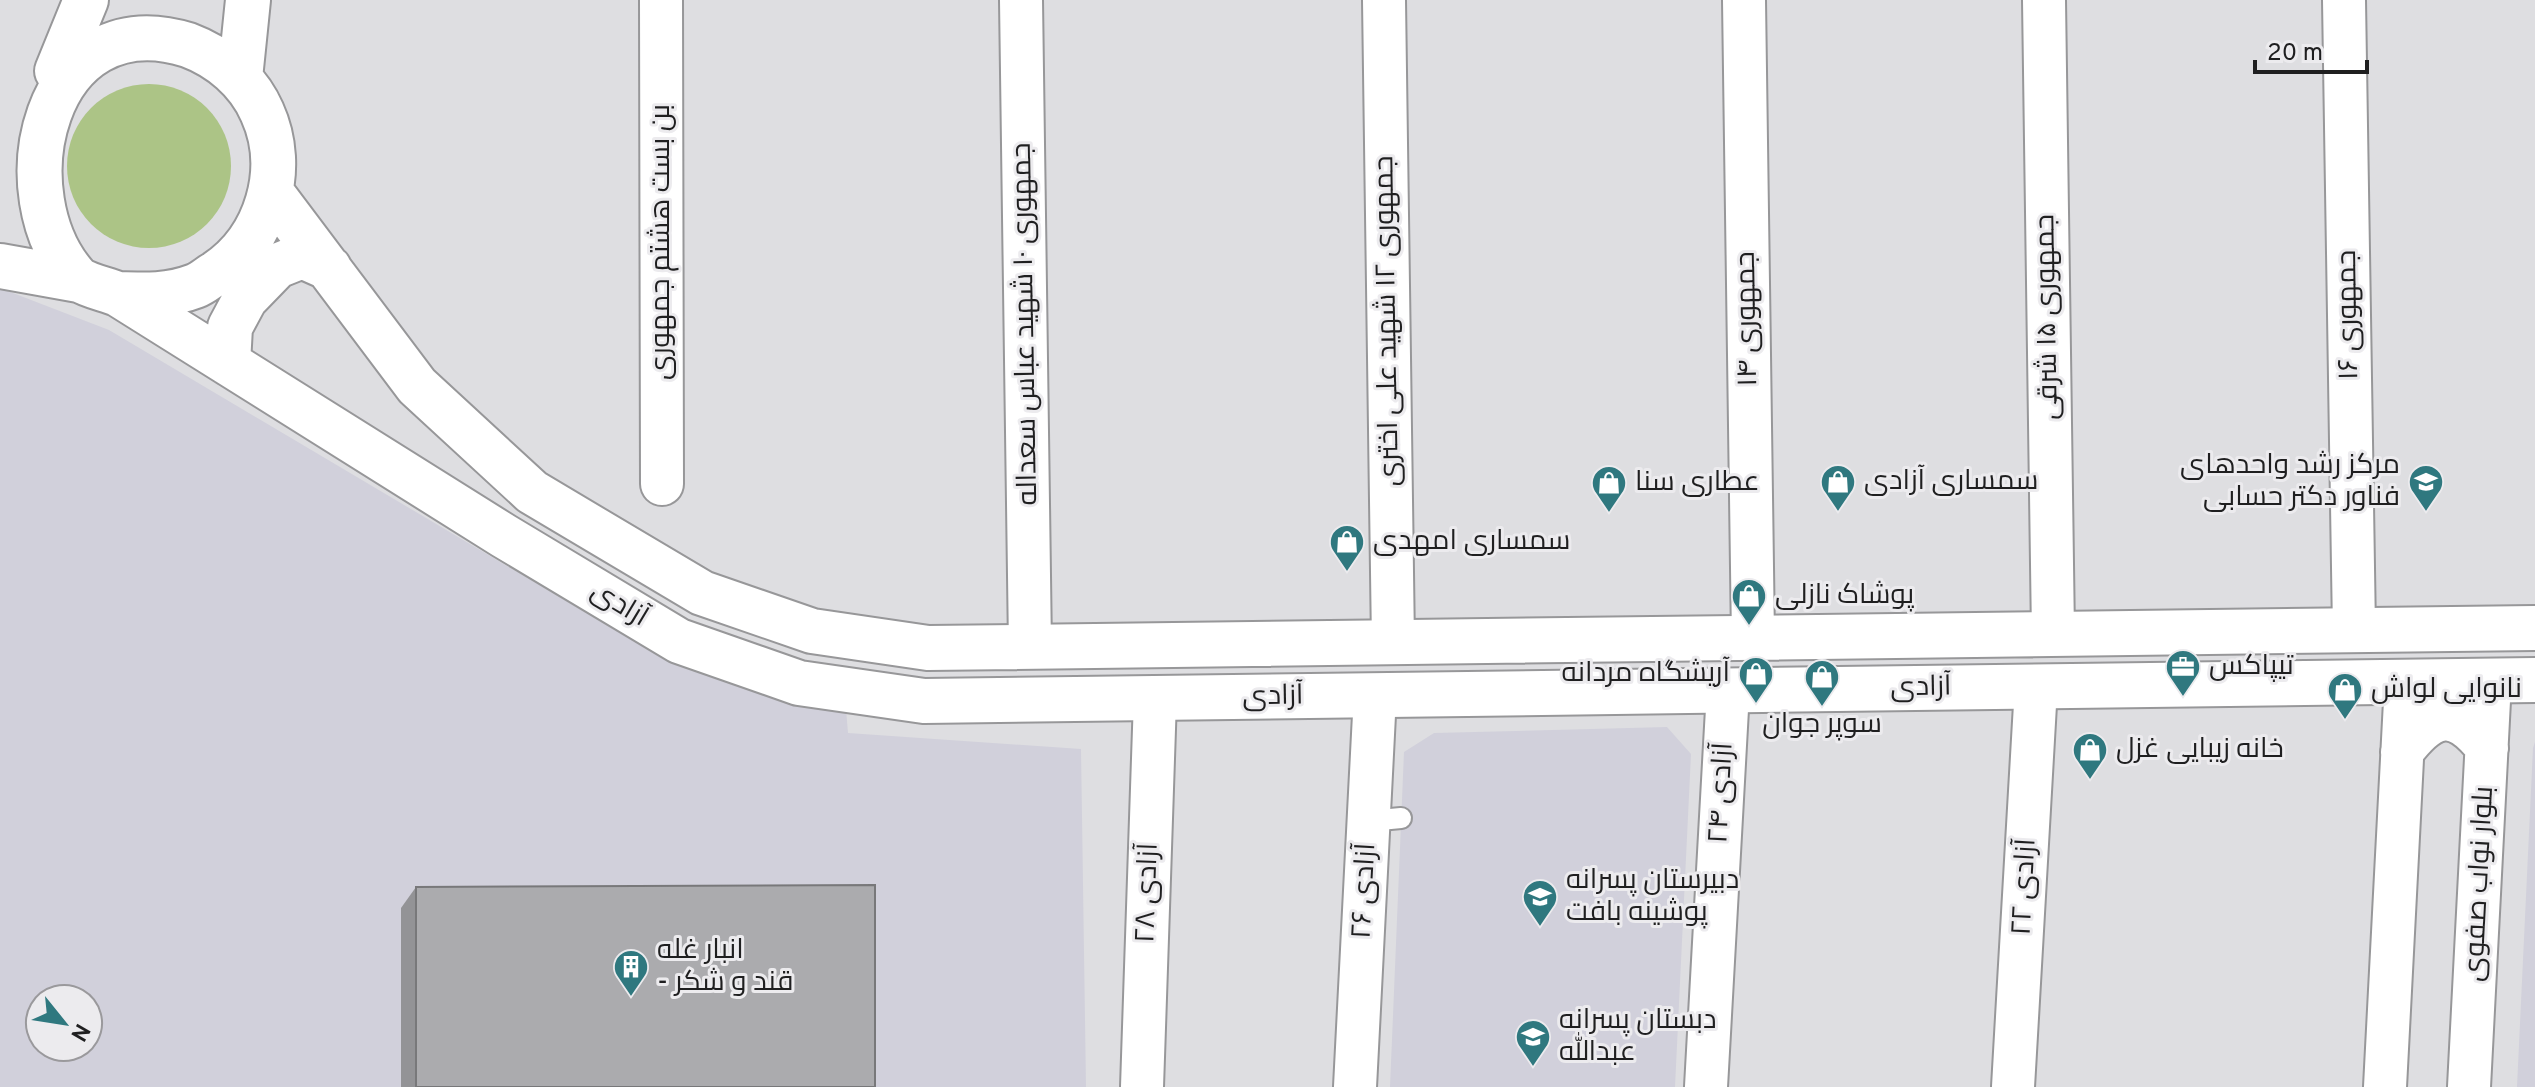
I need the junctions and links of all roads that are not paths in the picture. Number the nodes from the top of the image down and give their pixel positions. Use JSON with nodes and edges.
{"nodes":[{"id":1,"x":86,"y":0,"type":"edge"},
{"id":2,"x":248,"y":0,"type":"edge"},
{"id":3,"x":661,"y":0,"type":"edge"},
{"id":4,"x":1021,"y":0,"type":"edge"},
{"id":5,"x":1384,"y":0,"type":"edge"},
{"id":6,"x":1744,"y":0,"type":"edge"},
{"id":7,"x":2044,"y":0,"type":"edge"},
{"id":8,"x":2344,"y":0,"type":"edge"},
{"id":9,"x":240,"y":78,"type":"junction"},
{"id":10,"x":33,"y":95,"type":"junction"},
{"id":11,"x":271,"y":192,"type":"junction"},
{"id":12,"x":0,"y":266,"type":"edge"},
{"id":13,"x":329,"y":268,"type":"junction"},
{"id":14,"x":98,"y":287,"type":"junction"},
{"id":15,"x":228,"y":363,"type":"junction"},
{"id":16,"x":662,"y":484,"type":"dead end"},
{"id":17,"x":2535,"y":628,"type":"edge"},
{"id":18,"x":2354,"y":630,"type":"junction"},
{"id":19,"x":2053,"y":634,"type":"junction"},
{"id":20,"x":1877,"y":637,"type":"junction"},
{"id":21,"x":1753,"y":638,"type":"junction"},
{"id":22,"x":1393,"y":643,"type":"junction"},
{"id":23,"x":1030,"y":647,"type":"junction"},
{"id":24,"x":2535,"y":680,"type":"edge"},
{"id":25,"x":2490,"y":681,"type":"junction"},
{"id":26,"x":2406,"y":682,"type":"junction"},
{"id":27,"x":2036,"y":687,"type":"junction"},
{"id":28,"x":1878,"y":689,"type":"junction"},
{"id":29,"x":1728,"y":691,"type":"junction"},
{"id":30,"x":1375,"y":695,"type":"junction"},
{"id":31,"x":1155,"y":699,"type":"junction"},
{"id":32,"x":2487,"y":748,"type":"junction"},
{"id":33,"x":2402,"y":752,"type":"junction"},
{"id":34,"x":1142,"y":1087,"type":"edge"},
{"id":35,"x":1355,"y":1087,"type":"edge"},
{"id":36,"x":1706,"y":1087,"type":"edge"},
{"id":37,"x":2013,"y":1087,"type":"edge"},
{"id":38,"x":2385,"y":1087,"type":"edge"},
{"id":39,"x":2469,"y":1087,"type":"edge"}],
"edges":[{"from":1,"to":10,"type":"street"},
{"from":2,"to":9,"type":"street"},
{"from":3,"to":16,"type":"street","name":"بن بست هشتم جمهوری"},
{"from":4,"to":23,"type":"street","name":"جمهوری ۱۰ شهید عباس سعداله"},
{"from":5,"to":22,"type":"street","name":"جمهوری ۱۲ شهید علی اختری"},
{"from":6,"to":21,"type":"street","name":"جمهوری ۱۴"},
{"from":7,"to":19,"type":"street","name":"جمهوری ۱۵ شرقی"},
{"from":8,"to":18,"type":"street","name":"جمهوری ۱۶"},
{"from":9,"to":10,"type":"street"},
{"from":9,"to":11,"type":"street"},
{"from":10,"to":14,"type":"street"},
{"from":11,"to":13,"type":"street","name":"آزادی"},
{"from":11,"to":14,"type":"street"},
{"from":12,"to":14,"type":"street"},
{"from":13,"to":15,"type":"street"},
{"from":13,"to":23,"type":"street","name":"آزادی"},
{"from":14,"to":15,"type":"street","name":"آزادی"},
{"from":15,"to":31,"type":"street","name":"آزادی"},
{"from":17,"to":18,"type":"street","name":"آزادی"},
{"from":18,"to":19,"type":"street","name":"آزادی"},
{"from":19,"to":20,"type":"street","name":"آزادی"},
{"from":20,"to":21,"type":"street","name":"آزادی"},
{"from":20,"to":28,"type":"street"},
{"from":21,"to":22,"type":"street","name":"آزادی"},
{"from":22,"to":23,"type":"street","name":"آزادی"},
{"from":24,"to":25,"type":"street","name":"آزادی"},
{"from":25,"to":26,"type":"street","name":"آزادی"},
{"from":25,"to":32,"type":"street","name":"بلوار نواب صفوی"},
{"from":26,"to":27,"type":"street","name":"آزادی"},
{"from":26,"to":33,"type":"street"},
{"from":27,"to":28,"type":"street","name":"آزادی"},
{"from":27,"to":37,"type":"street","name":"آزادی ۲۲"},
{"from":28,"to":29,"type":"street","name":"آزادی"},
{"from":29,"to":30,"type":"street","name":"آزادی"},
{"from":29,"to":36,"type":"street","name":"آزادی ۲۴"},
{"from":30,"to":31,"type":"street","name":"آزادی"},
{"from":30,"to":35,"type":"street","name":"آزادی ۲۶"},
{"from":31,"to":34,"type":"street","name":"آزادی ۲۸"},
{"from":32,"to":33,"type":"street"},
{"from":32,"to":39,"type":"street","name":"بلوار نواب صفوی"},
{"from":33,"to":38,"type":"street"}]}
